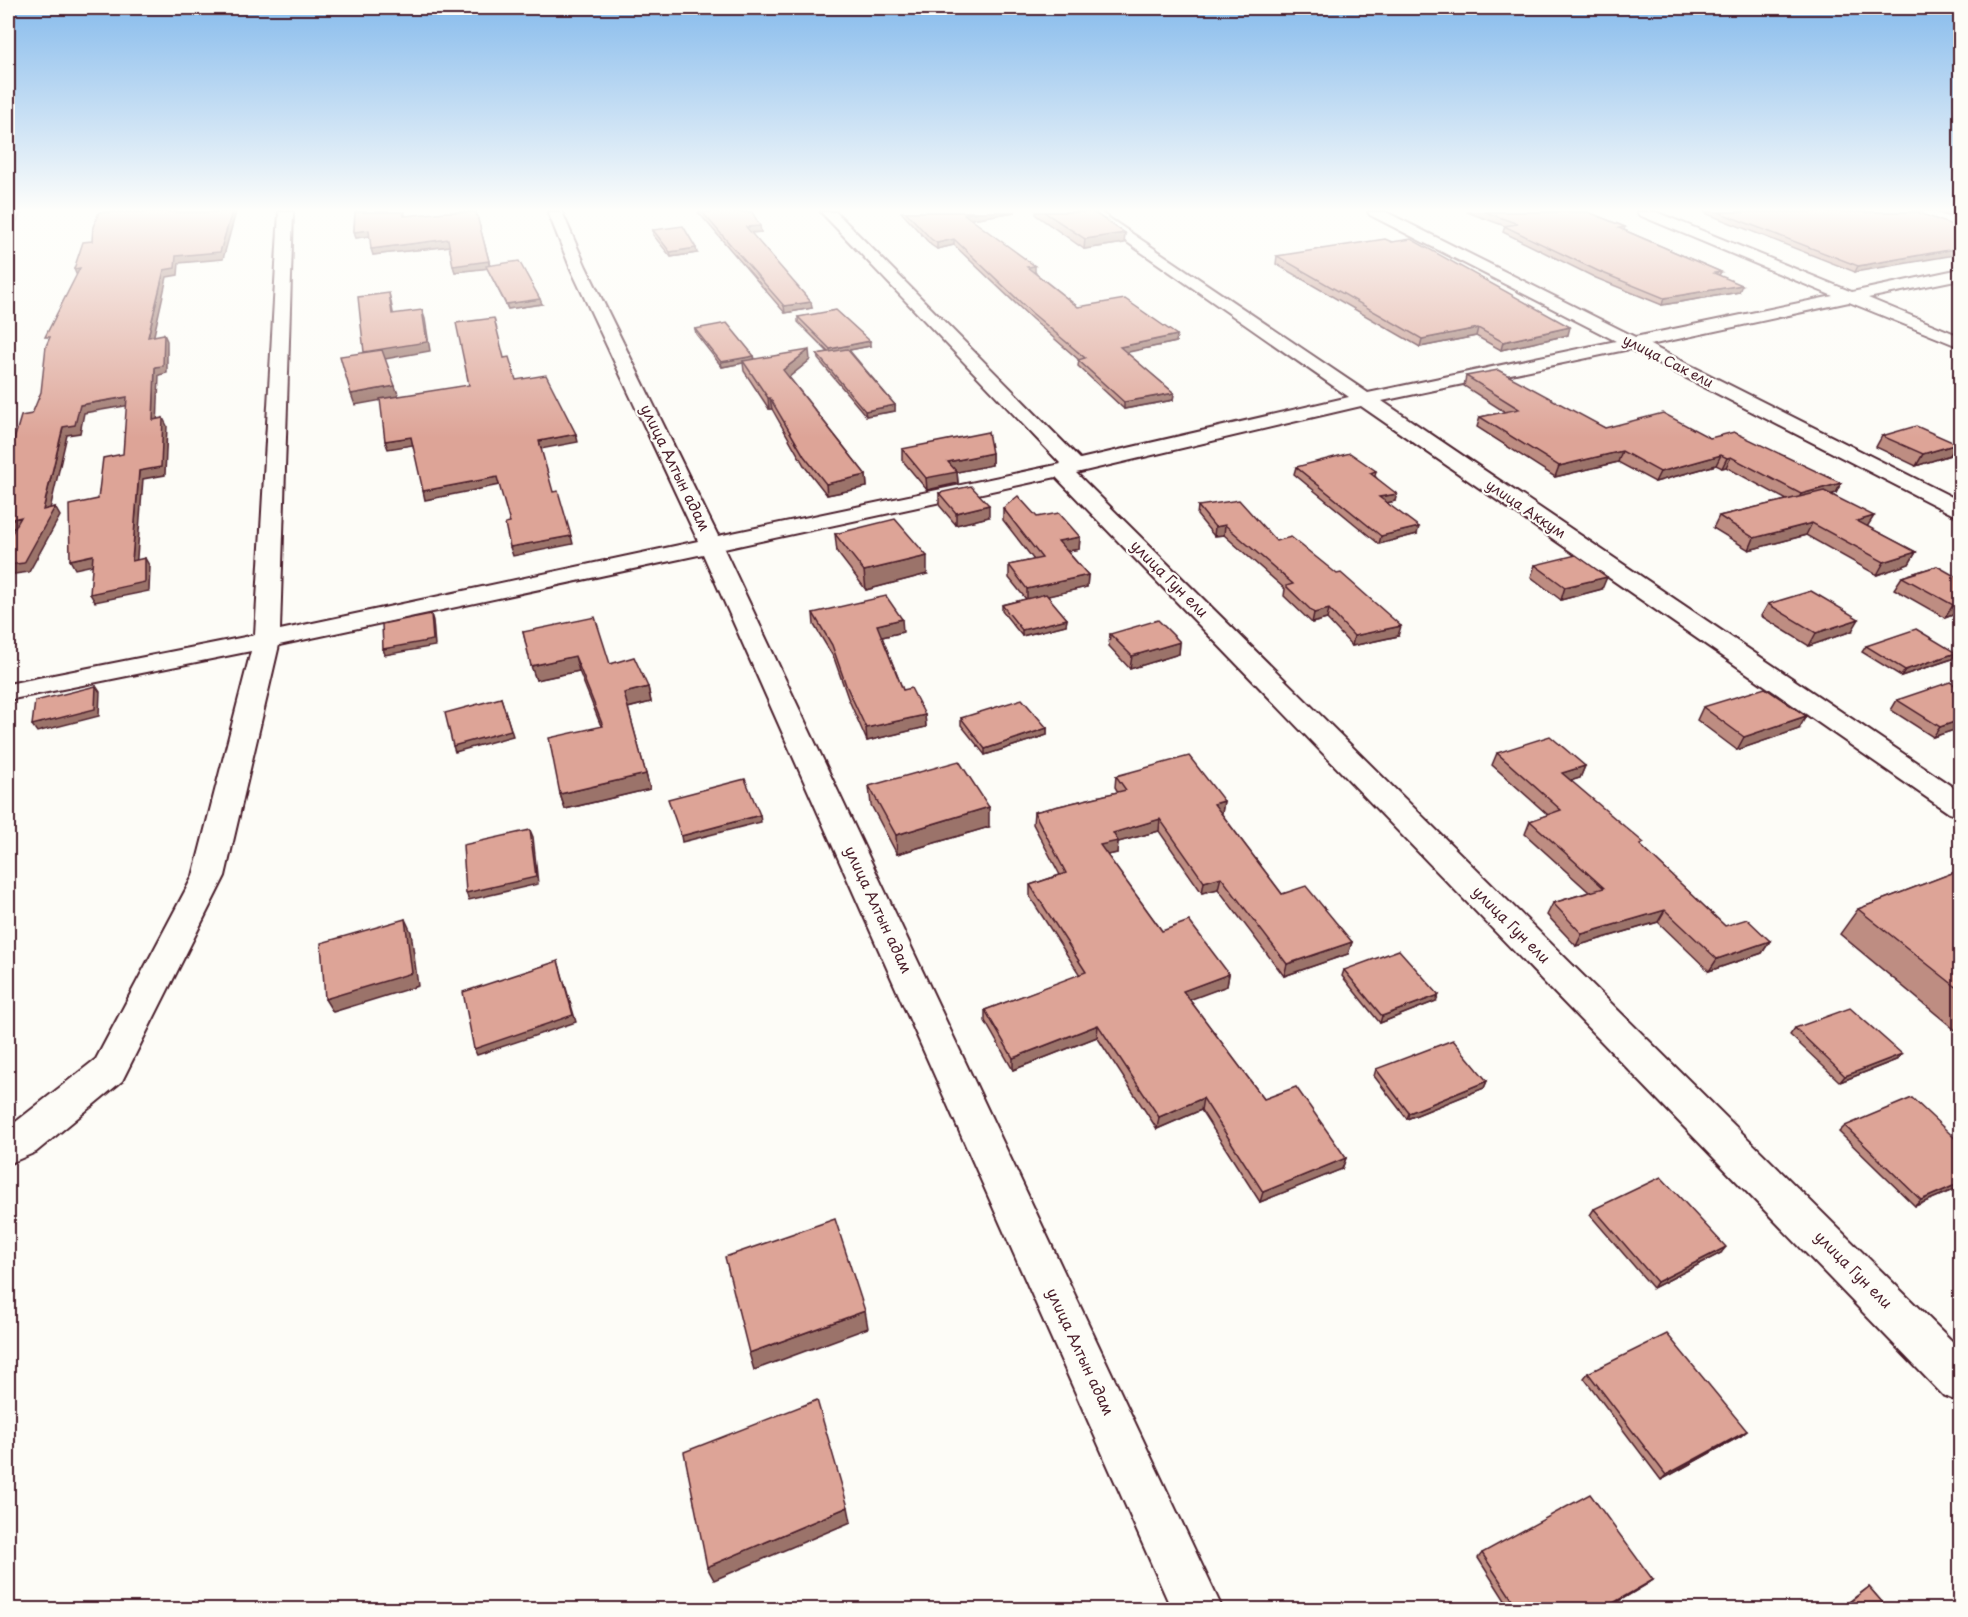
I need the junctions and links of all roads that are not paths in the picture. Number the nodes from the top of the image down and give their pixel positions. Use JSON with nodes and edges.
{"nodes":[{"id":1,"x":283,"y":287,"type":"edge"},
{"id":2,"x":588,"y":287,"type":"edge"},
{"id":3,"x":899,"y":287,"type":"edge"},
{"id":4,"x":1202,"y":287,"type":"edge"},
{"id":5,"x":1524,"y":287,"type":"edge"},
{"id":6,"x":1828,"y":287,"type":"edge"},
{"id":7,"x":1896,"y":287,"type":"edge"},
{"id":8,"x":1851,"y":297,"type":"junction"},
{"id":9,"x":1631,"y":342,"type":"junction"},
{"id":10,"x":1960,"y":342,"type":"edge"},
{"id":11,"x":1366,"y":399,"type":"junction"},
{"id":12,"x":1068,"y":468,"type":"junction"},
{"id":13,"x":1960,"y":509,"type":"edge"},
{"id":14,"x":711,"y":544,"type":"junction"},
{"id":15,"x":267,"y":640,"type":"junction"},
{"id":16,"x":8,"y":692,"type":"edge"},
{"id":17,"x":1960,"y":806,"type":"edge"},
{"id":18,"x":8,"y":1147,"type":"edge"},
{"id":19,"x":1960,"y":1380,"type":"edge"},
{"id":20,"x":1198,"y":1610,"type":"edge"}],
"edges":[{"from":1,"to":15,"type":"street"},
{"from":2,"to":14,"type":"street","name":"улица Алтын адам"},
{"from":3,"to":12,"type":"street","name":"улица Гун ели"},
{"from":4,"to":11,"type":"street","name":"улица Аккум"},
{"from":5,"to":9,"type":"street","name":"улица Сак ели"},
{"from":6,"to":8,"type":"street"},
{"from":7,"to":8,"type":"street"},
{"from":8,"to":9,"type":"street"},
{"from":8,"to":10,"type":"street"},
{"from":9,"to":11,"type":"street"},
{"from":9,"to":13,"type":"street","name":"улица Сак ели"},
{"from":11,"to":12,"type":"street"},
{"from":11,"to":17,"type":"street","name":"улица Аккум"},
{"from":12,"to":14,"type":"street"},
{"from":12,"to":19,"type":"street","name":"улица Гун ели"},
{"from":14,"to":15,"type":"street"},
{"from":14,"to":20,"type":"street","name":"улица Алтын адам"},
{"from":15,"to":16,"type":"street"},
{"from":15,"to":18,"type":"street"}]}
